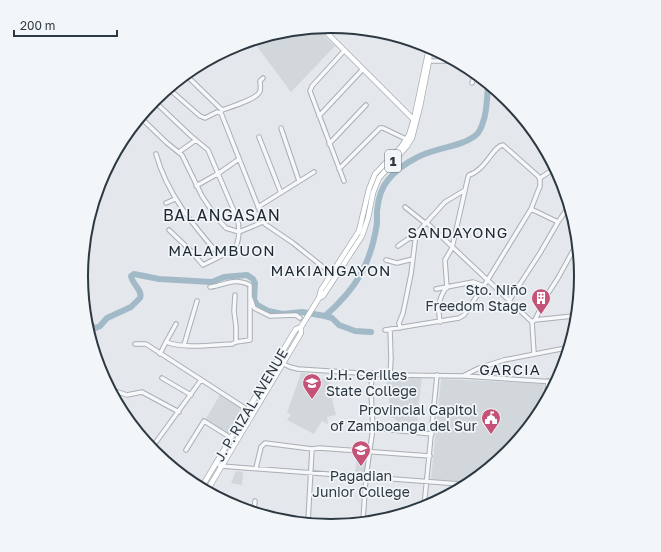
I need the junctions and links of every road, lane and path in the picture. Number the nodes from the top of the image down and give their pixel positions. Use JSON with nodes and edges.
{"nodes":[{"id":1,"x":327,"y":33,"type":"edge"},
{"id":2,"x":344,"y":51,"type":"junction"},
{"id":3,"x":428,"y":53,"type":"edge"},
{"id":4,"x":430,"y":54,"type":"edge"},
{"id":5,"x":430,"y":61,"type":"junction"},
{"id":6,"x":443,"y":61,"type":"edge"},
{"id":7,"x":363,"y":69,"type":"junction"},
{"id":8,"x":190,"y":78,"type":"edge"},
{"id":9,"x":263,"y":78,"type":"dead end"},
{"id":10,"x":473,"y":79,"type":"edge"},
{"id":11,"x":472,"y":83,"type":"dead end"},
{"id":12,"x":172,"y":92,"type":"edge"},
{"id":13,"x":158,"y":105,"type":"edge"},
{"id":14,"x":366,"y":105,"type":"dead end"},
{"id":15,"x":222,"y":111,"type":"junction"},
{"id":16,"x":319,"y":116,"type":"junction"},
{"id":17,"x":144,"y":121,"type":"edge"},
{"id":18,"x":415,"y":121,"type":"junction"},
{"id":19,"x":281,"y":128,"type":"dead end"},
{"id":20,"x":259,"y":137,"type":"dead end"},
{"id":21,"x":196,"y":140,"type":"junction"},
{"id":22,"x":408,"y":140,"type":"junction"},
{"id":23,"x":329,"y":144,"type":"junction"},
{"id":24,"x":179,"y":152,"type":"junction"},
{"id":25,"x":156,"y":154,"type":"dead end"},
{"id":26,"x":239,"y":159,"type":"junction"},
{"id":27,"x":340,"y":169,"type":"junction"},
{"id":28,"x":314,"y":172,"type":"dead end"},
{"id":29,"x":549,"y":172,"type":"edge"},
{"id":30,"x":218,"y":173,"type":"junction"},
{"id":31,"x":540,"y":178,"type":"junction"},
{"id":32,"x":299,"y":181,"type":"junction"},
{"id":33,"x":344,"y":181,"type":"dead end"},
{"id":34,"x":196,"y":186,"type":"junction"},
{"id":35,"x":466,"y":190,"type":"junction"},
{"id":36,"x":281,"y":193,"type":"junction"},
{"id":37,"x":175,"y":199,"type":"junction"},
{"id":38,"x":166,"y":203,"type":"dead end"},
{"id":39,"x":258,"y":207,"type":"junction"},
{"id":40,"x":405,"y":207,"type":"dead end"},
{"id":41,"x":531,"y":209,"type":"junction"},
{"id":42,"x":565,"y":212,"type":"edge"},
{"id":43,"x":263,"y":222,"type":"junction"},
{"id":44,"x":558,"y":222,"type":"junction"},
{"id":45,"x":425,"y":223,"type":"junction"},
{"id":46,"x":169,"y":230,"type":"dead end"},
{"id":47,"x":239,"y":232,"type":"junction"},
{"id":48,"x":415,"y":237,"type":"junction"},
{"id":49,"x":398,"y":246,"type":"dead end"},
{"id":50,"x":452,"y":248,"type":"junction"},
{"id":51,"x":572,"y":252,"type":"edge"},
{"id":52,"x":220,"y":256,"type":"junction"},
{"id":53,"x":413,"y":259,"type":"junction"},
{"id":54,"x":386,"y":260,"type":"dead end"},
{"id":55,"x":333,"y":275,"type":"junction"},
{"id":56,"x":487,"y":281,"type":"junction"},
{"id":57,"x":484,"y":286,"type":"junction"},
{"id":58,"x":210,"y":288,"type":"dead end"},
{"id":59,"x":447,"y":288,"type":"junction"},
{"id":60,"x":436,"y":289,"type":"dead end"},
{"id":61,"x":235,"y":295,"type":"dead end"},
{"id":62,"x":249,"y":296,"type":"junction"},
{"id":63,"x":196,"y":301,"type":"dead end"},
{"id":64,"x":509,"y":301,"type":"junction"},
{"id":65,"x":570,"y":316,"type":"edge"},
{"id":66,"x":300,"y":318,"type":"dead end"},
{"id":67,"x":533,"y":321,"type":"junction"},
{"id":68,"x":440,"y":322,"type":"junction"},
{"id":69,"x":176,"y":324,"type":"dead end"},
{"id":70,"x":301,"y":327,"type":"junction"},
{"id":71,"x":400,"y":328,"type":"junction"},
{"id":72,"x":166,"y":342,"type":"junction"},
{"id":73,"x":236,"y":342,"type":"junction"},
{"id":74,"x":135,"y":344,"type":"dead end"},
{"id":75,"x":184,"y":345,"type":"junction"},
{"id":76,"x":562,"y":349,"type":"edge"},
{"id":77,"x":160,"y":354,"type":"junction"},
{"id":78,"x":534,"y":354,"type":"junction"},
{"id":79,"x":277,"y":361,"type":"junction"},
{"id":80,"x":283,"y":364,"type":"junction"},
{"id":81,"x":372,"y":373,"type":"junction"},
{"id":82,"x":390,"y":375,"type":"junction"},
{"id":83,"x":437,"y":376,"type":"junction"},
{"id":84,"x":463,"y":376,"type":"junction"},
{"id":85,"x":162,"y":378,"type":"dead end"},
{"id":86,"x":200,"y":380,"type":"junction"},
{"id":87,"x":548,"y":381,"type":"edge"},
{"id":88,"x":118,"y":392,"type":"edge"},
{"id":89,"x":191,"y":395,"type":"junction"},
{"id":90,"x":248,"y":410,"type":"junction"},
{"id":91,"x":178,"y":412,"type":"junction"},
{"id":92,"x":373,"y":428,"type":"junction"},
{"id":93,"x":432,"y":434,"type":"junction"},
{"id":94,"x":231,"y":438,"type":"junction"},
{"id":95,"x":155,"y":444,"type":"edge"},
{"id":96,"x":312,"y":449,"type":"junction"},
{"id":97,"x":186,"y":450,"type":"dead end"},
{"id":98,"x":370,"y":452,"type":"junction"},
{"id":99,"x":430,"y":456,"type":"junction"},
{"id":100,"x":216,"y":463,"type":"junction"},
{"id":101,"x":221,"y":466,"type":"junction"},
{"id":102,"x":256,"y":468,"type":"junction"},
{"id":103,"x":310,"y":473,"type":"junction"},
{"id":104,"x":366,"y":477,"type":"junction"},
{"id":105,"x":427,"y":482,"type":"junction"},
{"id":106,"x":204,"y":483,"type":"edge"},
{"id":107,"x":456,"y":484,"type":"edge"},
{"id":108,"x":209,"y":486,"type":"edge"},
{"id":109,"x":425,"y":500,"type":"edge"},
{"id":110,"x":255,"y":501,"type":"dead end"},
{"id":111,"x":254,"y":507,"type":"edge"},
{"id":112,"x":363,"y":517,"type":"edge"},
{"id":113,"x":308,"y":518,"type":"edge"}],
"edges":[{"from":1,"to":2,"type":"main road"},
{"from":2,"to":7,"type":"main road"},
{"from":2,"to":16,"type":"street"},
{"from":3,"to":18,"type":"main road","name":"J. P. RIZAL AVENUE","number":"1"},
{"from":4,"to":5,"type":"main road","name":"J. P. RIZAL AVENUE","number":"1"},
{"from":5,"to":6,"type":"street"},
{"from":5,"to":18,"type":"main road","name":"J. P. RIZAL AVENUE","number":"1"},
{"from":7,"to":16,"type":"street"},
{"from":7,"to":18,"type":"main road"},
{"from":8,"to":15,"type":"street"},
{"from":9,"to":15,"type":"street"},
{"from":10,"to":11,"type":"street"},
{"from":12,"to":15,"type":"street"},
{"from":13,"to":21,"type":"street"},
{"from":14,"to":23,"type":"street"},
{"from":15,"to":26,"type":"street"},
{"from":16,"to":23,"type":"street"},
{"from":17,"to":24,"type":"street"},
{"from":18,"to":22,"type":"main road","name":"J. P. RIZAL AVENUE","number":"1"},
{"from":19,"to":32,"type":"street"},
{"from":20,"to":36,"type":"street"},
{"from":21,"to":24,"type":"street"},
{"from":21,"to":30,"type":"street"},
{"from":22,"to":27,"type":"street"},
{"from":22,"to":55,"type":"main road","name":"J. P. RIZAL AVENUE","number":"1"},
{"from":23,"to":27,"type":"street"},
{"from":24,"to":34,"type":"street"},
{"from":25,"to":37,"type":"street"},
{"from":26,"to":30,"type":"street"},
{"from":26,"to":39,"type":"street"},
{"from":27,"to":33,"type":"street"},
{"from":28,"to":32,"type":"street"},
{"from":29,"to":31,"type":"street"},
{"from":30,"to":34,"type":"street"},
{"from":30,"to":47,"type":"street"},
{"from":31,"to":35,"type":"street"},
{"from":31,"to":41,"type":"street"},
{"from":32,"to":36,"type":"street"},
{"from":34,"to":47,"type":"street"},
{"from":35,"to":45,"type":"street"},
{"from":35,"to":50,"type":"street"},
{"from":36,"to":39,"type":"street"},
{"from":37,"to":38,"type":"street"},
{"from":37,"to":52,"type":"street"},
{"from":39,"to":43,"type":"street"},
{"from":40,"to":45,"type":"street"},
{"from":41,"to":44,"type":"street"},
{"from":41,"to":56,"type":"street"},
{"from":42,"to":44,"type":"street"},
{"from":43,"to":47,"type":"street"},
{"from":43,"to":55,"type":"street"},
{"from":44,"to":64,"type":"street"},
{"from":45,"to":48,"type":"street"},
{"from":45,"to":50,"type":"street"},
{"from":46,"to":52,"type":"street"},
{"from":47,"to":52,"type":"street"},
{"from":48,"to":49,"type":"street"},
{"from":48,"to":53,"type":"street"},
{"from":50,"to":56,"type":"street"},
{"from":50,"to":59,"type":"street"},
{"from":51,"to":67,"type":"street"},
{"from":53,"to":54,"type":"street"},
{"from":53,"to":71,"type":"street"},
{"from":55,"to":70,"type":"main road","name":"J. P. RIZAL AVENUE","number":"1"},
{"from":56,"to":57,"type":"street"},
{"from":56,"to":64,"type":"street"},
{"from":57,"to":59,"type":"street"},
{"from":57,"to":68,"type":"street"},
{"from":58,"to":62,"type":"street"},
{"from":59,"to":60,"type":"street"},
{"from":59,"to":68,"type":"street"},
{"from":61,"to":73,"type":"street"},
{"from":62,"to":66,"type":"street"},
{"from":62,"to":73,"type":"street"},
{"from":63,"to":75,"type":"street"},
{"from":64,"to":67,"type":"street"},
{"from":65,"to":67,"type":"street"},
{"from":67,"to":78,"type":"street"},
{"from":68,"to":71,"type":"street"},
{"from":69,"to":72,"type":"street"},
{"from":70,"to":79,"type":"main road","name":"J. P. RIZAL AVENUE","number":"1"},
{"from":70,"to":80,"type":"main road","name":"J. P. RIZAL AVENUE","number":"1"},
{"from":71,"to":82,"type":"street"},
{"from":72,"to":75,"type":"street"},
{"from":72,"to":77,"type":"street"},
{"from":73,"to":75,"type":"street"},
{"from":74,"to":77,"type":"street"},
{"from":76,"to":78,"type":"street"},
{"from":77,"to":86,"type":"street"},
{"from":78,"to":84,"type":"street"},
{"from":79,"to":80,"type":"street"},
{"from":79,"to":90,"type":"main road","name":"J. P. RIZAL AVENUE","number":"1"},
{"from":80,"to":81,"type":"street"},
{"from":80,"to":101,"type":"main road","name":"J. P. RIZAL AVENUE","number":"1"},
{"from":81,"to":82,"type":"street"},
{"from":81,"to":92,"type":"street"},
{"from":82,"to":83,"type":"street"},
{"from":83,"to":84,"type":"street"},
{"from":83,"to":93,"type":"street"},
{"from":84,"to":87,"type":"street"},
{"from":85,"to":89,"type":"street"},
{"from":86,"to":89,"type":"street"},
{"from":86,"to":90,"type":"street"},
{"from":88,"to":91,"type":"street"},
{"from":89,"to":91,"type":"street"},
{"from":90,"to":94,"type":"main road","name":"J. P. RIZAL AVENUE","number":"1"},
{"from":91,"to":95,"type":"street"},
{"from":92,"to":93,"type":"street"},
{"from":92,"to":98,"type":"street"},
{"from":93,"to":99,"type":"street"},
{"from":94,"to":97,"type":"street"},
{"from":94,"to":100,"type":"main road","name":"J. P. RIZAL AVENUE","number":"1"},
{"from":96,"to":98,"type":"street"},
{"from":96,"to":102,"type":"street"},
{"from":96,"to":103,"type":"street"},
{"from":98,"to":99,"type":"street"},
{"from":98,"to":104,"type":"street"},
{"from":99,"to":105,"type":"street"},
{"from":100,"to":101,"type":"street"},
{"from":100,"to":106,"type":"main road","name":"J. P. RIZAL AVENUE","number":"1"},
{"from":101,"to":102,"type":"street"},
{"from":101,"to":108,"type":"main road","name":"J. P. RIZAL AVENUE","number":"1"},
{"from":102,"to":103,"type":"street"},
{"from":103,"to":104,"type":"street"},
{"from":103,"to":113,"type":"street"},
{"from":104,"to":105,"type":"street"},
{"from":104,"to":112,"type":"street"},
{"from":105,"to":107,"type":"street"},
{"from":105,"to":109,"type":"street"},
{"from":110,"to":111,"type":"street"}]}
